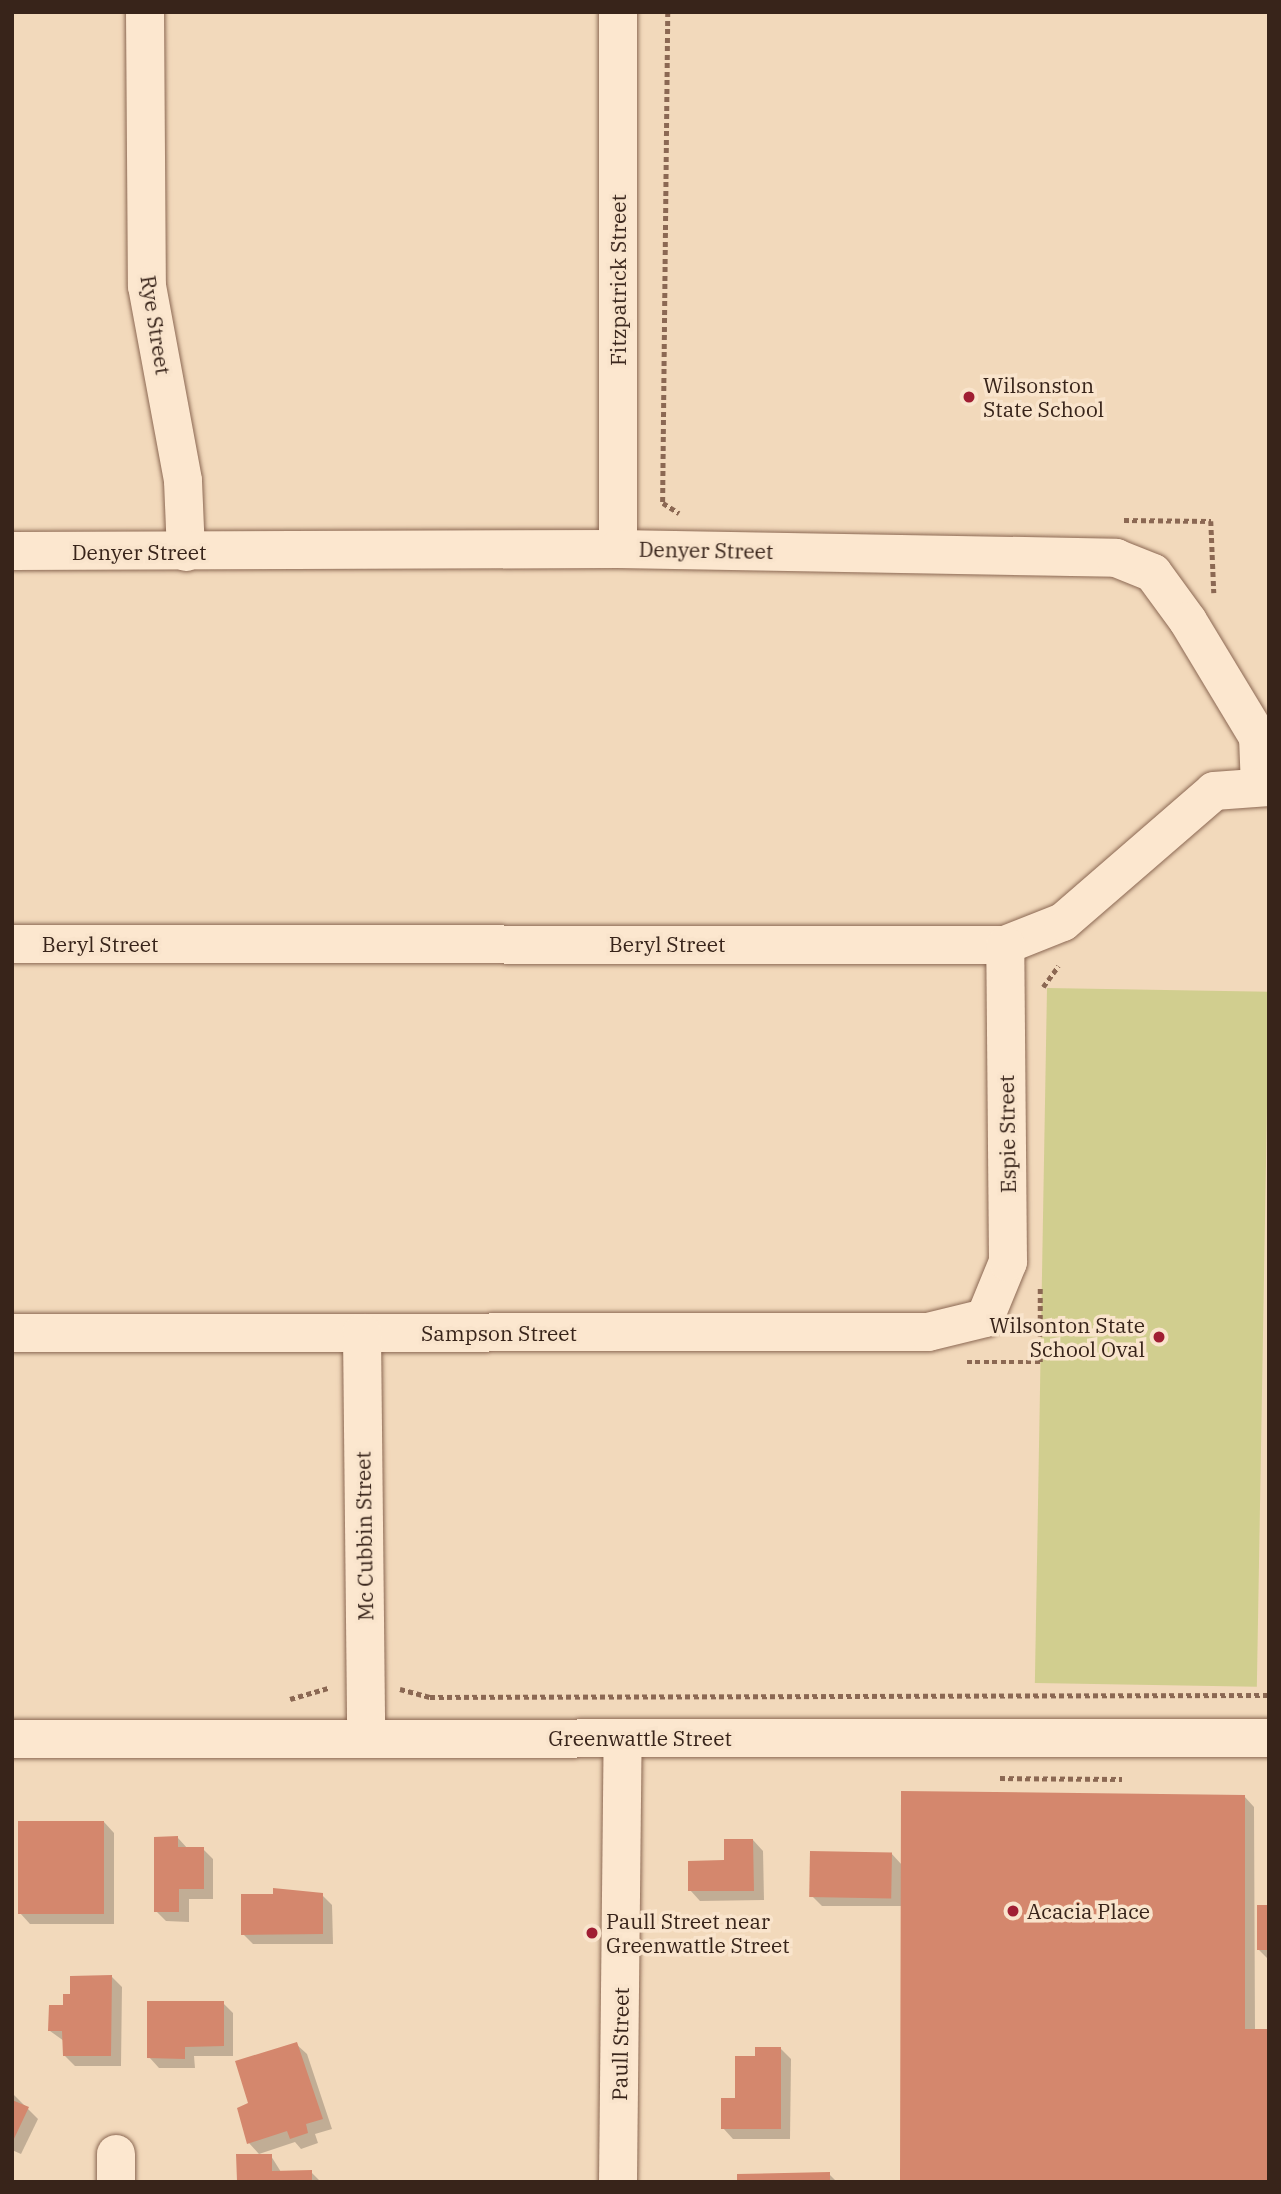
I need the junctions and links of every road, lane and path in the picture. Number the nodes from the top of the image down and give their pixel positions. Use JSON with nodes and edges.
{"nodes":[{"id":1,"x":145,"y":12,"type":"edge"},
{"id":2,"x":618,"y":12,"type":"edge"},
{"id":3,"x":668,"y":12,"type":"edge"},
{"id":4,"x":663,"y":503,"type":"dead end"},
{"id":5,"x":618,"y":549,"type":"junction"},
{"id":6,"x":12,"y":551,"type":"edge"},
{"id":7,"x":186,"y":552,"type":"junction"},
{"id":8,"x":1264,"y":786,"type":"edge"},
{"id":9,"x":12,"y":944,"type":"edge"},
{"id":10,"x":1005,"y":945,"type":"junction"},
{"id":11,"x":1066,"y":960,"type":"dead end"},
{"id":12,"x":1039,"y":999,"type":"dead end"},
{"id":13,"x":1040,"y":1278,"type":"dead end"},
{"id":14,"x":985,"y":1318,"type":"joint"},
{"id":15,"x":12,"y":1333,"type":"edge"},
{"id":16,"x":362,"y":1333,"type":"junction"},
{"id":17,"x":957,"y":1362,"type":"dead end"},
{"id":18,"x":365,"y":1689,"type":"junction"},
{"id":19,"x":1269,"y":1695,"type":"edge"},
{"id":20,"x":280,"y":1699,"type":"dead end"},
{"id":21,"x":366,"y":1738,"type":"junction"},
{"id":22,"x":623,"y":1738,"type":"junction"},
{"id":23,"x":1269,"y":1738,"type":"edge"},
{"id":24,"x":12,"y":1739,"type":"edge"},
{"id":25,"x":996,"y":1778,"type":"dead end"},
{"id":26,"x":1122,"y":1779,"type":"dead end"},
{"id":27,"x":618,"y":2182,"type":"edge"}],
"edges":[{"from":1,"to":7,"type":"street","name":"Rye Street"},
{"from":2,"to":5,"type":"street","name":"Fitzpatrick Street"},
{"from":3,"to":4,"type":"path"},
{"from":5,"to":7,"type":"street","name":"Denyer Street"},
{"from":5,"to":8,"type":"street","name":"Denyer Street"},
{"from":6,"to":7,"type":"street","name":"Denyer Street"},
{"from":8,"to":10,"type":"street","name":"Beryl Street"},
{"from":9,"to":10,"type":"street","name":"Beryl Street"},
{"from":10,"to":14,"type":"street","name":"Espie Street"},
{"from":11,"to":12,"type":"path"},
{"from":13,"to":17,"type":"path"},
{"from":14,"to":16,"type":"street","name":"Sampson Street"},
{"from":15,"to":16,"type":"street","name":"Sampson Street"},
{"from":16,"to":18,"type":"street","name":"Mc Cubbin Street"},
{"from":18,"to":19,"type":"path"},
{"from":18,"to":20,"type":"path"},
{"from":18,"to":21,"type":"street","name":"Mc Cubbin Street"},
{"from":21,"to":22,"type":"street","name":"Greenwattle Street"},
{"from":21,"to":24,"type":"street","name":"Greenwattle Street"},
{"from":22,"to":23,"type":"street","name":"Greenwattle Street"},
{"from":22,"to":27,"type":"street","name":"Paull Street"},
{"from":25,"to":26,"type":"path"}]}
